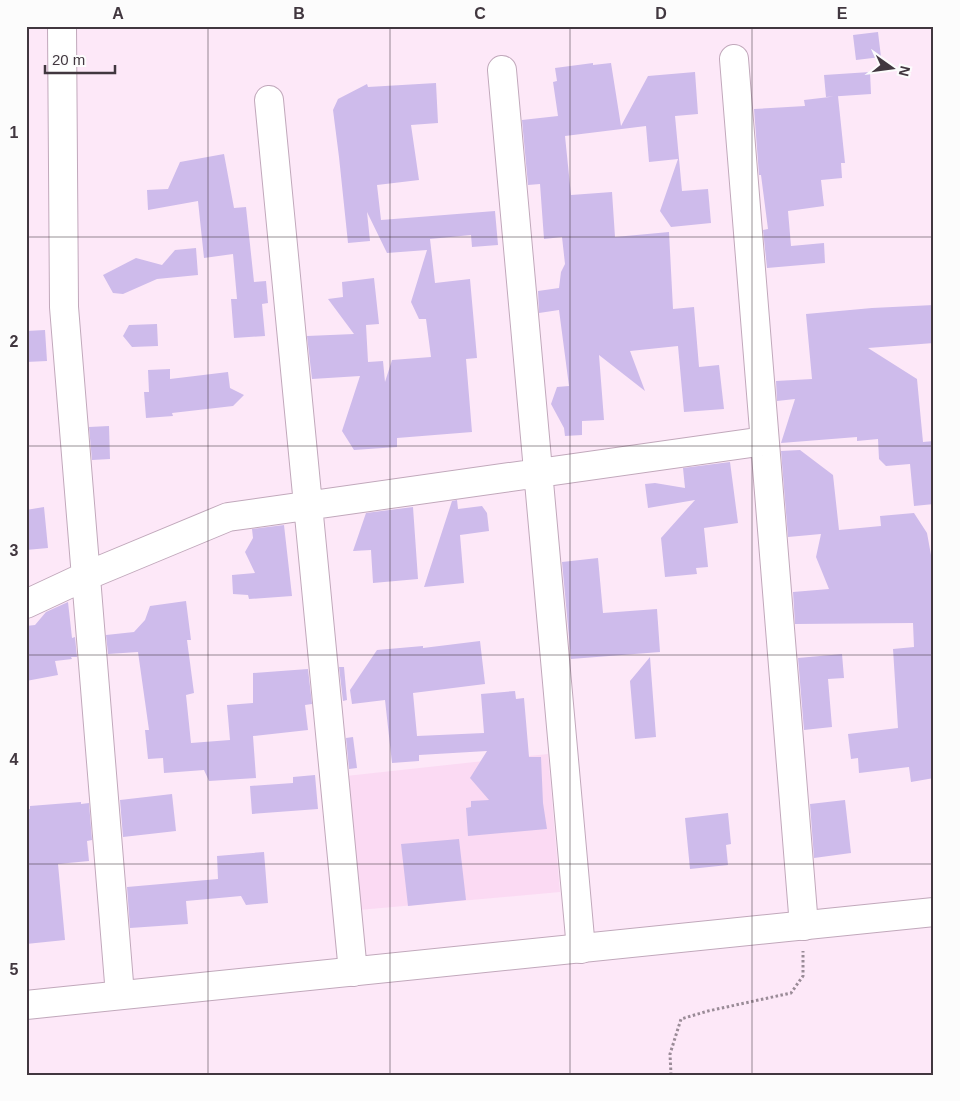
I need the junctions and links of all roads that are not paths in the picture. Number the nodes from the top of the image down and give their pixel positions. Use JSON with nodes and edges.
{"nodes":[{"id":1,"x":62,"y":26,"type":"edge"},
{"id":2,"x":734,"y":60,"type":"dead end"},
{"id":3,"x":502,"y":70,"type":"dead end"},
{"id":4,"x":270,"y":100,"type":"dead end"},
{"id":5,"x":764,"y":441,"type":"junction"},
{"id":6,"x":539,"y":473,"type":"junction"},
{"id":7,"x":309,"y":506,"type":"junction"},
{"id":8,"x":86,"y":576,"type":"junction"},
{"id":9,"x":26,"y":604,"type":"edge"},
{"id":10,"x":934,"y":912,"type":"edge"},
{"id":11,"x":804,"y":926,"type":"junction"},
{"id":12,"x":581,"y":949,"type":"junction"},
{"id":13,"x":353,"y":972,"type":"junction"},
{"id":14,"x":120,"y":995,"type":"junction"},
{"id":15,"x":26,"y":1005,"type":"edge"}],
"edges":[{"from":1,"to":8,"type":"street"},
{"from":2,"to":5,"type":"street"},
{"from":3,"to":6,"type":"street"},
{"from":4,"to":7,"type":"street"},
{"from":5,"to":6,"type":"street"},
{"from":5,"to":11,"type":"street"},
{"from":6,"to":7,"type":"street"},
{"from":6,"to":12,"type":"street"},
{"from":7,"to":8,"type":"street"},
{"from":7,"to":13,"type":"street"},
{"from":8,"to":9,"type":"street"},
{"from":8,"to":14,"type":"street"},
{"from":10,"to":11,"type":"street"},
{"from":11,"to":12,"type":"street"},
{"from":12,"to":13,"type":"street"},
{"from":13,"to":14,"type":"street"},
{"from":14,"to":15,"type":"street"}]}
